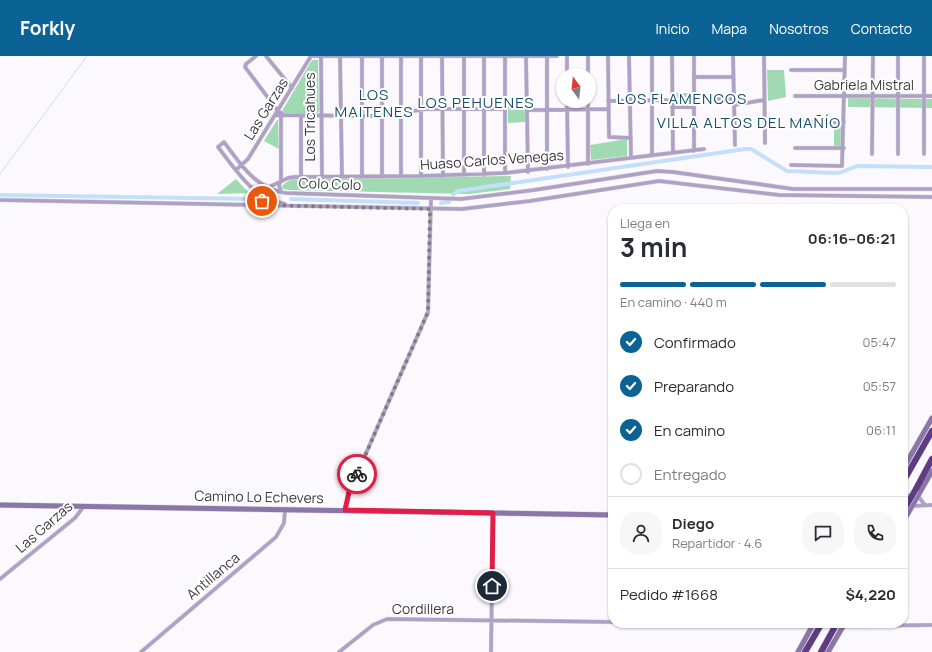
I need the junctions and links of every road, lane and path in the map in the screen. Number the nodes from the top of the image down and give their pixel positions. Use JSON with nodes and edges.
{"nodes":[{"id":1,"x":256,"y":56,"type":"edge"},
{"id":2,"x":266,"y":56,"type":"edge"},
{"id":3,"x":313,"y":56,"type":"edge"},
{"id":4,"x":321,"y":56,"type":"edge"},
{"id":5,"x":340,"y":56,"type":"edge"},
{"id":6,"x":362,"y":56,"type":"edge"},
{"id":7,"x":382,"y":56,"type":"edge"},
{"id":8,"x":390,"y":56,"type":"edge"},
{"id":9,"x":400,"y":56,"type":"edge"},
{"id":10,"x":410,"y":56,"type":"edge"},
{"id":11,"x":430,"y":56,"type":"edge"},
{"id":12,"x":450,"y":56,"type":"edge"},
{"id":13,"x":464,"y":56,"type":"edge"},
{"id":14,"x":484,"y":56,"type":"edge"},
{"id":15,"x":505,"y":56,"type":"edge"},
{"id":16,"x":526,"y":56,"type":"edge"},
{"id":17,"x":547,"y":56,"type":"edge"},
{"id":18,"x":557,"y":56,"type":"edge"},
{"id":19,"x":567,"y":56,"type":"edge"},
{"id":20,"x":588,"y":56,"type":"edge"},
{"id":21,"x":608,"y":56,"type":"edge"},
{"id":22,"x":630,"y":56,"type":"edge"},
{"id":23,"x":652,"y":56,"type":"edge"},
{"id":24,"x":672,"y":56,"type":"edge"},
{"id":25,"x":694,"y":56,"type":"edge"},
{"id":26,"x":733,"y":56,"type":"edge"},
{"id":27,"x":764,"y":56,"type":"edge"},
{"id":28,"x":845,"y":56,"type":"edge"},
{"id":29,"x":873,"y":56,"type":"edge"},
{"id":30,"x":898,"y":56,"type":"edge"},
{"id":31,"x":924,"y":56,"type":"edge"},
{"id":32,"x":421,"y":57,"type":"edge"},
{"id":33,"x":442,"y":57,"type":"edge"},
{"id":34,"x":567,"y":68,"type":"edge"},
{"id":35,"x":588,"y":68,"type":"edge"},
{"id":36,"x":791,"y":70,"type":"dead end"},
{"id":37,"x":844,"y":70,"type":"junction"},
{"id":38,"x":694,"y":77,"type":"junction"},
{"id":39,"x":733,"y":77,"type":"junction"},
{"id":40,"x":292,"y":88,"type":"junction"},
{"id":41,"x":795,"y":96,"type":"dead end"},
{"id":42,"x":844,"y":96,"type":"junction"},
{"id":43,"x":873,"y":96,"type":"junction"},
{"id":44,"x":898,"y":96,"type":"junction"},
{"id":45,"x":924,"y":96,"type":"junction"},
{"id":46,"x":932,"y":96,"type":"edge"},
{"id":47,"x":694,"y":98,"type":"junction"},
{"id":48,"x":734,"y":98,"type":"junction"},
{"id":49,"x":608,"y":100,"type":"junction"},
{"id":50,"x":630,"y":100,"type":"junction"},
{"id":51,"x":652,"y":100,"type":"junction"},
{"id":52,"x":672,"y":100,"type":"junction"},
{"id":53,"x":764,"y":100,"type":"junction"},
{"id":54,"x":505,"y":101,"type":"junction"},
{"id":55,"x":526,"y":101,"type":"junction"},
{"id":56,"x":734,"y":105,"type":"junction"},
{"id":57,"x":672,"y":107,"type":"junction"},
{"id":58,"x":694,"y":107,"type":"junction"},
{"id":59,"x":505,"y":108,"type":"junction"},
{"id":60,"x":443,"y":109,"type":"junction"},
{"id":61,"x":464,"y":109,"type":"junction"},
{"id":62,"x":484,"y":109,"type":"junction"},
{"id":63,"x":588,"y":109,"type":"junction"},
{"id":64,"x":608,"y":109,"type":"junction"},
{"id":65,"x":421,"y":110,"type":"junction"},
{"id":66,"x":527,"y":110,"type":"junction"},
{"id":67,"x":547,"y":110,"type":"junction"},
{"id":68,"x":568,"y":110,"type":"junction"},
{"id":69,"x":278,"y":111,"type":"junction"},
{"id":70,"x":402,"y":113,"type":"junction"},
{"id":71,"x":275,"y":116,"type":"junction"},
{"id":72,"x":283,"y":116,"type":"junction"},
{"id":73,"x":301,"y":116,"type":"junction"},
{"id":74,"x":321,"y":116,"type":"junction"},
{"id":75,"x":341,"y":116,"type":"junction"},
{"id":76,"x":362,"y":116,"type":"junction"},
{"id":77,"x":382,"y":116,"type":"junction"},
{"id":78,"x":794,"y":122,"type":"dead end"},
{"id":79,"x":844,"y":122,"type":"junction"},
{"id":80,"x":630,"y":138,"type":"junction"},
{"id":81,"x":765,"y":143,"type":"dead end"},
{"id":82,"x":735,"y":145,"type":"dead end"},
{"id":83,"x":795,"y":148,"type":"dead end"},
{"id":84,"x":844,"y":148,"type":"junction"},
{"id":85,"x":704,"y":149,"type":"dead end"},
{"id":86,"x":694,"y":151,"type":"junction"},
{"id":87,"x":673,"y":153,"type":"junction"},
{"id":88,"x":872,"y":154,"type":"dead end"},
{"id":89,"x":898,"y":154,"type":"dead end"},
{"id":90,"x":924,"y":154,"type":"dead end"},
{"id":91,"x":652,"y":156,"type":"junction"},
{"id":92,"x":631,"y":158,"type":"junction"},
{"id":93,"x":588,"y":164,"type":"junction"},
{"id":94,"x":791,"y":165,"type":"dead end"},
{"id":95,"x":242,"y":166,"type":"junction"},
{"id":96,"x":568,"y":167,"type":"junction"},
{"id":97,"x":548,"y":169,"type":"junction"},
{"id":98,"x":236,"y":170,"type":"junction"},
{"id":99,"x":528,"y":172,"type":"junction"},
{"id":100,"x":505,"y":173,"type":"junction"},
{"id":101,"x":464,"y":175,"type":"junction"},
{"id":102,"x":484,"y":175,"type":"junction"},
{"id":103,"x":301,"y":176,"type":"junction"},
{"id":104,"x":382,"y":176,"type":"junction"},
{"id":105,"x":401,"y":176,"type":"junction"},
{"id":106,"x":421,"y":176,"type":"junction"},
{"id":107,"x":443,"y":176,"type":"junction"},
{"id":108,"x":322,"y":177,"type":"junction"},
{"id":109,"x":342,"y":177,"type":"junction"},
{"id":110,"x":362,"y":177,"type":"junction"},
{"id":111,"x":727,"y":180,"type":"junction"},
{"id":112,"x":281,"y":181,"type":"junction"},
{"id":113,"x":734,"y":181,"type":"junction"},
{"id":114,"x":267,"y":188,"type":"junction"},
{"id":115,"x":726,"y":188,"type":"junction"},
{"id":116,"x":733,"y":189,"type":"junction"},
{"id":117,"x":830,"y":189,"type":"junction"},
{"id":118,"x":932,"y":189,"type":"edge"},
{"id":119,"x":536,"y":190,"type":"junction"},
{"id":120,"x":529,"y":191,"type":"junction"},
{"id":121,"x":281,"y":192,"type":"junction"},
{"id":122,"x":261,"y":195,"type":"junction"},
{"id":123,"x":826,"y":197,"type":"junction"},
{"id":124,"x":932,"y":197,"type":"edge"},
{"id":125,"x":431,"y":199,"type":"junction"},
{"id":126,"x":0,"y":200,"type":"edge"},
{"id":127,"x":538,"y":200,"type":"junction"},
{"id":128,"x":530,"y":201,"type":"junction"},
{"id":129,"x":260,"y":205,"type":"junction"},
{"id":130,"x":292,"y":206,"type":"junction"},
{"id":131,"x":430,"y":209,"type":"junction"},
{"id":132,"x":932,"y":418,"type":"edge"},
{"id":133,"x":932,"y":431,"type":"edge"},
{"id":134,"x":932,"y":459,"type":"edge"},
{"id":135,"x":908,"y":460,"type":"edge"},
{"id":136,"x":932,"y":471,"type":"edge"},
{"id":137,"x":908,"y":473,"type":"edge"},
{"id":138,"x":908,"y":496,"type":"edge"},
{"id":139,"x":918,"y":496,"type":"junction"},
{"id":140,"x":908,"y":501,"type":"edge"},
{"id":141,"x":0,"y":505,"type":"edge"},
{"id":142,"x":925,"y":505,"type":"junction"},
{"id":143,"x":932,"y":505,"type":"edge"},
{"id":144,"x":84,"y":506,"type":"junction"},
{"id":145,"x":911,"y":507,"type":"junction"},
{"id":146,"x":908,"y":508,"type":"edge"},
{"id":147,"x":285,"y":509,"type":"junction"},
{"id":148,"x":345,"y":510,"type":"junction"},
{"id":149,"x":908,"y":512,"type":"edge"},
{"id":150,"x":493,"y":513,"type":"junction"},
{"id":151,"x":608,"y":515,"type":"edge"},
{"id":152,"x":0,"y":579,"type":"edge"},
{"id":153,"x":491,"y":620,"type":"junction"},
{"id":154,"x":608,"y":622,"type":"edge"},
{"id":155,"x":908,"y":625,"type":"edge"},
{"id":156,"x":932,"y":625,"type":"edge"},
{"id":157,"x":812,"y":628,"type":"edge"},
{"id":158,"x":819,"y":628,"type":"edge"},
{"id":159,"x":838,"y":628,"type":"edge"},
{"id":160,"x":840,"y":628,"type":"edge"},
{"id":161,"x":141,"y":652,"type":"edge"},
{"id":162,"x":339,"y":652,"type":"edge"},
{"id":163,"x":491,"y":652,"type":"edge"},
{"id":164,"x":798,"y":652,"type":"edge"},
{"id":165,"x":805,"y":652,"type":"edge"},
{"id":166,"x":820,"y":652,"type":"edge"},
{"id":167,"x":828,"y":652,"type":"edge"}],
"edges":[{"from":1,"to":69,"type":"street"},
{"from":2,"to":40,"type":"street"},
{"from":3,"to":4,"type":"street"},
{"from":3,"to":40,"type":"street","name":"Las Garzas"},
{"from":4,"to":5,"type":"street"},
{"from":4,"to":74,"type":"street","name":"Los Tricahues"},
{"from":5,"to":6,"type":"street"},
{"from":5,"to":75,"type":"street"},
{"from":6,"to":7,"type":"street"},
{"from":6,"to":76,"type":"street"},
{"from":7,"to":8,"type":"street"},
{"from":7,"to":77,"type":"street"},
{"from":8,"to":9,"type":"street"},
{"from":9,"to":10,"type":"street"},
{"from":9,"to":70,"type":"street"},
{"from":10,"to":32,"type":"street"},
{"from":11,"to":32,"type":"street"},
{"from":11,"to":33,"type":"street"},
{"from":12,"to":13,"type":"street"},
{"from":12,"to":33,"type":"street"},
{"from":13,"to":14,"type":"street"},
{"from":13,"to":61,"type":"street"},
{"from":14,"to":15,"type":"street"},
{"from":14,"to":62,"type":"street"},
{"from":15,"to":16,"type":"street"},
{"from":15,"to":54,"type":"street"},
{"from":16,"to":17,"type":"street"},
{"from":16,"to":55,"type":"street"},
{"from":17,"to":18,"type":"street"},
{"from":17,"to":67,"type":"street"},
{"from":19,"to":34,"type":"street"},
{"from":20,"to":35,"type":"street"},
{"from":21,"to":49,"type":"street"},
{"from":22,"to":50,"type":"street"},
{"from":23,"to":51,"type":"street"},
{"from":24,"to":52,"type":"street"},
{"from":25,"to":38,"type":"street"},
{"from":26,"to":39,"type":"street"},
{"from":27,"to":53,"type":"street"},
{"from":28,"to":37,"type":"street"},
{"from":29,"to":43,"type":"street"},
{"from":30,"to":44,"type":"street"},
{"from":31,"to":45,"type":"street"},
{"from":32,"to":65,"type":"street"},
{"from":33,"to":60,"type":"street"},
{"from":36,"to":37,"type":"street"},
{"from":37,"to":42,"type":"street"},
{"from":38,"to":39,"type":"street"},
{"from":38,"to":47,"type":"street"},
{"from":39,"to":48,"type":"street"},
{"from":40,"to":69,"type":"street","name":"Las Garzas"},
{"from":41,"to":42,"type":"street","name":"Gabriela Mistral"},
{"from":42,"to":43,"type":"street","name":"Gabriela Mistral"},
{"from":42,"to":79,"type":"street"},
{"from":43,"to":44,"type":"street","name":"Gabriela Mistral"},
{"from":43,"to":88,"type":"street"},
{"from":44,"to":45,"type":"street","name":"Gabriela Mistral"},
{"from":44,"to":89,"type":"street"},
{"from":45,"to":46,"type":"street","name":"Gabriela Mistral"},
{"from":45,"to":90,"type":"street"},
{"from":47,"to":48,"type":"street"},
{"from":47,"to":58,"type":"street"},
{"from":48,"to":56,"type":"street"},
{"from":49,"to":50,"type":"street"},
{"from":49,"to":64,"type":"street"},
{"from":50,"to":51,"type":"street"},
{"from":50,"to":80,"type":"street"},
{"from":51,"to":52,"type":"street"},
{"from":51,"to":91,"type":"street"},
{"from":52,"to":57,"type":"street"},
{"from":53,"to":56,"type":"street"},
{"from":53,"to":81,"type":"street"},
{"from":54,"to":55,"type":"street"},
{"from":54,"to":59,"type":"street"},
{"from":55,"to":66,"type":"street"},
{"from":56,"to":82,"type":"street"},
{"from":57,"to":58,"type":"street"},
{"from":57,"to":87,"type":"street"},
{"from":58,"to":86,"type":"street"},
{"from":59,"to":62,"type":"street"},
{"from":59,"to":100,"type":"street"},
{"from":60,"to":61,"type":"street"},
{"from":60,"to":65,"type":"street"},
{"from":60,"to":107,"type":"street"},
{"from":61,"to":62,"type":"street"},
{"from":61,"to":101,"type":"street"},
{"from":62,"to":102,"type":"street"},
{"from":63,"to":64,"type":"street"},
{"from":63,"to":68,"type":"street"},
{"from":63,"to":93,"type":"street"},
{"from":64,"to":80,"type":"street"},
{"from":65,"to":70,"type":"street"},
{"from":65,"to":106,"type":"street"},
{"from":66,"to":67,"type":"street"},
{"from":66,"to":99,"type":"street"},
{"from":67,"to":68,"type":"street"},
{"from":67,"to":97,"type":"street"},
{"from":68,"to":96,"type":"street"},
{"from":69,"to":71,"type":"street","name":"Las Garzas"},
{"from":69,"to":72,"type":"street"},
{"from":70,"to":77,"type":"street"},
{"from":70,"to":105,"type":"street"},
{"from":71,"to":72,"type":"street"},
{"from":71,"to":95,"type":"street","name":"Las Garzas"},
{"from":72,"to":73,"type":"street"},
{"from":72,"to":112,"type":"street"},
{"from":73,"to":74,"type":"street"},
{"from":73,"to":103,"type":"street"},
{"from":74,"to":75,"type":"street"},
{"from":74,"to":108,"type":"street","name":"Los Tricahues"},
{"from":75,"to":76,"type":"street"},
{"from":75,"to":109,"type":"street"},
{"from":76,"to":77,"type":"street"},
{"from":76,"to":110,"type":"street"},
{"from":77,"to":104,"type":"street"},
{"from":78,"to":79,"type":"street"},
{"from":79,"to":84,"type":"street"},
{"from":80,"to":92,"type":"street"},
{"from":83,"to":84,"type":"street"},
{"from":84,"to":94,"type":"street"},
{"from":85,"to":86,"type":"street","name":"Huaso Carlos Venegas"},
{"from":86,"to":87,"type":"street","name":"Huaso Carlos Venegas"},
{"from":87,"to":91,"type":"street","name":"Huaso Carlos Venegas"},
{"from":91,"to":92,"type":"street","name":"Huaso Carlos Venegas"},
{"from":92,"to":93,"type":"street","name":"Huaso Carlos Venegas"},
{"from":93,"to":96,"type":"street","name":"Huaso Carlos Venegas"},
{"from":95,"to":98,"type":"street","name":"Las Garzas"},
{"from":95,"to":98,"type":"street","name":"Colo Colo"},
{"from":95,"to":114,"type":"street","name":"Colo Colo"},
{"from":96,"to":97,"type":"street","name":"Huaso Carlos Venegas"},
{"from":97,"to":99,"type":"street","name":"Huaso Carlos Venegas"},
{"from":98,"to":122,"type":"street","name":"Colo Colo"},
{"from":99,"to":100,"type":"street","name":"Huaso Carlos Venegas"},
{"from":100,"to":102,"type":"street","name":"Huaso Carlos Venegas"},
{"from":101,"to":102,"type":"street","name":"Huaso Carlos Venegas"},
{"from":101,"to":107,"type":"street","name":"Huaso Carlos Venegas"},
{"from":103,"to":108,"type":"street","name":"Huaso Carlos Venegas"},
{"from":103,"to":112,"type":"street","name":"Huaso Carlos Venegas"},
{"from":104,"to":105,"type":"street","name":"Huaso Carlos Venegas"},
{"from":104,"to":110,"type":"street","name":"Huaso Carlos Venegas"},
{"from":105,"to":106,"type":"street","name":"Huaso Carlos Venegas"},
{"from":106,"to":107,"type":"street","name":"Huaso Carlos Venegas"},
{"from":108,"to":109,"type":"street","name":"Huaso Carlos Venegas"},
{"from":109,"to":110,"type":"street","name":"Huaso Carlos Venegas"},
{"from":111,"to":113,"type":"street","name":"Colo Colo"},
{"from":111,"to":115,"type":"street"},
{"from":111,"to":119,"type":"street","name":"Colo Colo"},
{"from":112,"to":114,"type":"street","name":"Huaso Carlos Venegas"},
{"from":112,"to":121,"type":"street"},
{"from":113,"to":116,"type":"street"},
{"from":113,"to":117,"type":"street","name":"Colo Colo"},
{"from":114,"to":121,"type":"street","name":"Colo Colo"},
{"from":115,"to":116,"type":"street","name":"Colo Colo"},
{"from":115,"to":127,"type":"street","name":"Colo Colo"},
{"from":116,"to":123,"type":"street","name":"Colo Colo"},
{"from":117,"to":118,"type":"street","name":"Colo Colo"},
{"from":117,"to":123,"type":"street"},
{"from":119,"to":120,"type":"street","name":"Colo Colo"},
{"from":119,"to":127,"type":"street"},
{"from":120,"to":125,"type":"street","name":"Colo Colo"},
{"from":120,"to":128,"type":"street"},
{"from":121,"to":125,"type":"street","name":"Colo Colo"},
{"from":122,"to":129,"type":"street"},
{"from":122,"to":130,"type":"street","name":"Colo Colo"},
{"from":123,"to":124,"type":"street","name":"Colo Colo"},
{"from":125,"to":131,"type":"street"},
{"from":126,"to":129,"type":"street","name":"Colo Colo"},
{"from":127,"to":128,"type":"street","name":"Colo Colo"},
{"from":128,"to":131,"type":"street","name":"Colo Colo"},
{"from":129,"to":130,"type":"street","name":"Colo Colo"},
{"from":130,"to":131,"type":"street","name":"Colo Colo"},
{"from":131,"to":148,"type":"street"},
{"from":132,"to":135,"type":"main road"},
{"from":133,"to":137,"type":"highway"},
{"from":134,"to":140,"type":"highway","bridge":true},
{"from":136,"to":139,"type":"main road"},
{"from":138,"to":139,"type":"main road"},
{"from":139,"to":142,"type":"street"},
{"from":139,"to":145,"type":"main road"},
{"from":141,"to":144,"type":"main road","name":"Camino Lo Echevers"},
{"from":142,"to":143,"type":"street"},
{"from":142,"to":145,"type":"street"},
{"from":144,"to":147,"type":"main road","name":"Camino Lo Echevers"},
{"from":144,"to":152,"type":"street","name":"Las Garzas"},
{"from":145,"to":146,"type":"main road"},
{"from":145,"to":149,"type":"main road"},
{"from":147,"to":148,"type":"main road","name":"Camino Lo Echevers"},
{"from":147,"to":161,"type":"street","name":"Antillanca"},
{"from":148,"to":150,"type":"main road","name":"Camino Lo Echevers"},
{"from":150,"to":151,"type":"main road","name":"Camino Lo Echevers"},
{"from":150,"to":153,"type":"street"},
{"from":153,"to":154,"type":"street","name":"Cordillera"},
{"from":153,"to":162,"type":"street","name":"Cordillera"},
{"from":153,"to":163,"type":"street"},
{"from":155,"to":156,"type":"street"},
{"from":157,"to":164,"type":"main road"},
{"from":158,"to":165,"type":"highway"},
{"from":159,"to":166,"type":"highway"},
{"from":160,"to":167,"type":"main road"}]}
